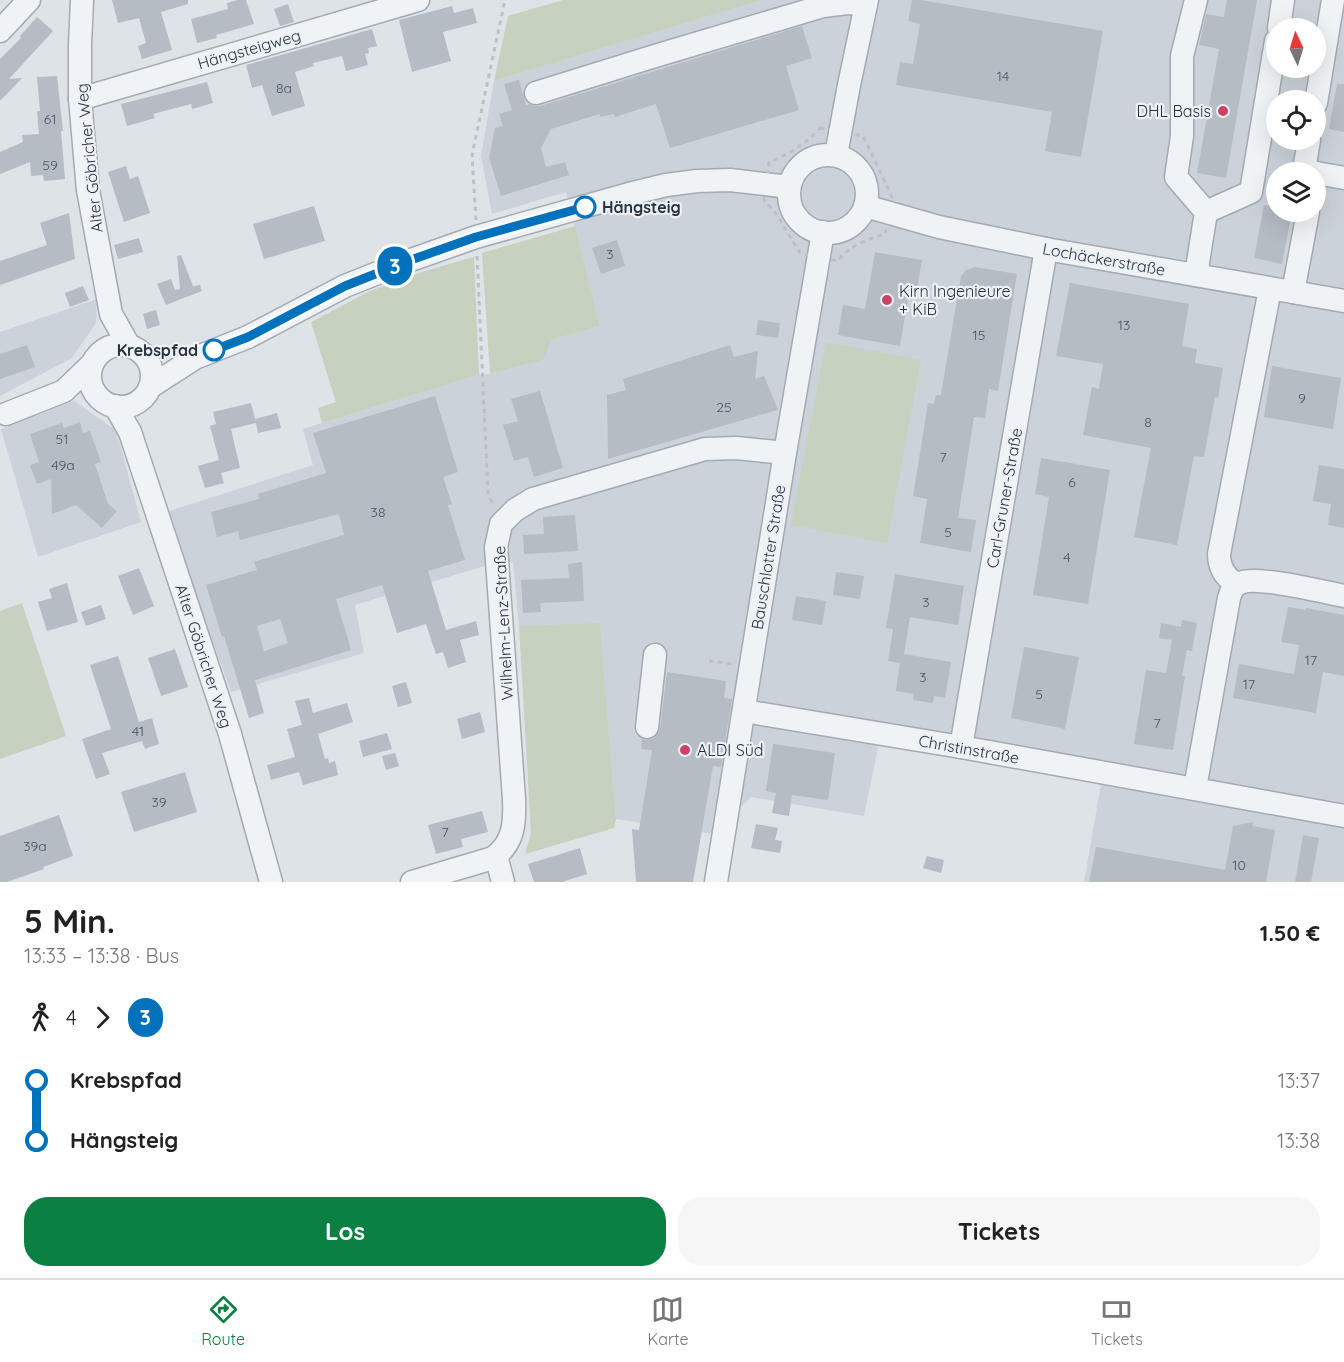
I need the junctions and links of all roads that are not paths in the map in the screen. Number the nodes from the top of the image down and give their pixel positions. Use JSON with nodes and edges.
{"nodes":[{"id":1,"x":30,"y":0,"type":"edge"},
{"id":2,"x":82,"y":0,"type":"edge"},
{"id":3,"x":418,"y":0,"type":"edge"},
{"id":4,"x":1196,"y":0,"type":"edge"},
{"id":5,"x":1283,"y":0,"type":"edge"},
{"id":6,"x":1333,"y":0,"type":"edge"},
{"id":7,"x":866,"y":2,"type":"edge"},
{"id":8,"x":1280,"y":18,"type":"edge"},
{"id":9,"x":0,"y":31,"type":"edge"},
{"id":10,"x":1270,"y":78,"type":"edge"},
{"id":11,"x":1318,"y":90,"type":"edge"},
{"id":12,"x":536,"y":93,"type":"dead end"},
{"id":13,"x":80,"y":99,"type":"junction"},
{"id":14,"x":836,"y":155,"type":"junction"},
{"id":15,"x":1326,"y":175,"type":"edge"},
{"id":16,"x":1344,"y":178,"type":"edge"},
{"id":17,"x":789,"y":187,"type":"junction"},
{"id":18,"x":865,"y":206,"type":"junction"},
{"id":19,"x":1206,"y":212,"type":"junction"},
{"id":20,"x":1306,"y":222,"type":"edge"},
{"id":21,"x":823,"y":232,"type":"junction"},
{"id":22,"x":1046,"y":249,"type":"junction"},
{"id":23,"x":1196,"y":275,"type":"junction"},
{"id":24,"x":1270,"y":289,"type":"junction"},
{"id":25,"x":1293,"y":292,"type":"junction"},
{"id":26,"x":1344,"y":301,"type":"edge"},
{"id":27,"x":111,"y":314,"type":"junction"},
{"id":28,"x":137,"y":351,"type":"junction"},
{"id":29,"x":97,"y":358,"type":"junction"},
{"id":30,"x":195,"y":358,"type":"junction"},
{"id":31,"x":150,"y":387,"type":"junction"},
{"id":32,"x":64,"y":391,"type":"junction"},
{"id":33,"x":96,"y":394,"type":"junction"},
{"id":34,"x":124,"y":405,"type":"junction"},
{"id":35,"x":6,"y":414,"type":"dead end"},
{"id":36,"x":785,"y":453,"type":"junction"},
{"id":37,"x":1237,"y":584,"type":"junction"},
{"id":38,"x":1344,"y":596,"type":"edge"},
{"id":39,"x":655,"y":655,"type":"dead end"},
{"id":40,"x":744,"y":711,"type":"junction"},
{"id":41,"x":647,"y":727,"type":"dead end"},
{"id":42,"x":961,"y":747,"type":"junction"},
{"id":43,"x":1195,"y":788,"type":"junction"},
{"id":44,"x":1344,"y":816,"type":"edge"},
{"id":45,"x":496,"y":856,"type":"junction"},
{"id":46,"x":271,"y":882,"type":"edge"},
{"id":47,"x":412,"y":882,"type":"edge"},
{"id":48,"x":503,"y":882,"type":"edge"},
{"id":49,"x":716,"y":882,"type":"edge"}],
"edges":[{"from":1,"to":9,"type":"street"},
{"from":2,"to":13,"type":"street","name":"Alter Göbricher Weg"},
{"from":3,"to":13,"type":"street","name":"Hängsteigweg"},
{"from":4,"to":19,"type":"street"},
{"from":5,"to":8,"type":"street"},
{"from":6,"to":11,"type":"street"},
{"from":7,"to":12,"type":"street"},
{"from":7,"to":14,"type":"street"},
{"from":10,"to":19,"type":"street"},
{"from":13,"to":27,"type":"street","name":"Alter Göbricher Weg"},
{"from":14,"to":17,"type":"street"},
{"from":14,"to":18,"type":"street"},
{"from":15,"to":16,"type":"street"},
{"from":17,"to":21,"type":"street"},
{"from":17,"to":30,"type":"street"},
{"from":18,"to":21,"type":"street"},
{"from":18,"to":22,"type":"street","name":"Lochäckerstraße"},
{"from":19,"to":23,"type":"street"},
{"from":20,"to":25,"type":"street"},
{"from":21,"to":36,"type":"street","name":"Bauschlotter Straße"},
{"from":22,"to":23,"type":"street","name":"Lochäckerstraße"},
{"from":22,"to":42,"type":"street","name":"Carl-Gruner-Straße"},
{"from":23,"to":24,"type":"street","name":"Lochäckerstraße"},
{"from":24,"to":25,"type":"street","name":"Lochäckerstraße"},
{"from":24,"to":37,"type":"street"},
{"from":25,"to":26,"type":"street","name":"Lochäckerstraße"},
{"from":27,"to":28,"type":"street","name":"Alter Göbricher Weg"},
{"from":27,"to":29,"type":"street","name":"Alter Göbricher Weg"},
{"from":28,"to":29,"type":"street"},
{"from":28,"to":30,"type":"street"},
{"from":28,"to":31,"type":"street"},
{"from":29,"to":32,"type":"street"},
{"from":29,"to":33,"type":"street"},
{"from":30,"to":31,"type":"street"},
{"from":31,"to":34,"type":"street"},
{"from":32,"to":33,"type":"street"},
{"from":32,"to":35,"type":"street"},
{"from":33,"to":34,"type":"street"},
{"from":34,"to":46,"type":"street","name":"Alter Göbricher Weg"},
{"from":36,"to":40,"type":"street","name":"Bauschlotter Straße"},
{"from":36,"to":45,"type":"street","name":"Wilhelm-Lenz-Straße"},
{"from":37,"to":38,"type":"street"},
{"from":37,"to":43,"type":"street"},
{"from":39,"to":41,"type":"street"},
{"from":40,"to":42,"type":"street","name":"Christinstraße"},
{"from":40,"to":49,"type":"street","name":"Bauschlotter Straße"},
{"from":42,"to":43,"type":"street","name":"Christinstraße"},
{"from":43,"to":44,"type":"street","name":"Christinstraße"},
{"from":45,"to":47,"type":"street"},
{"from":45,"to":48,"type":"street"}]}
